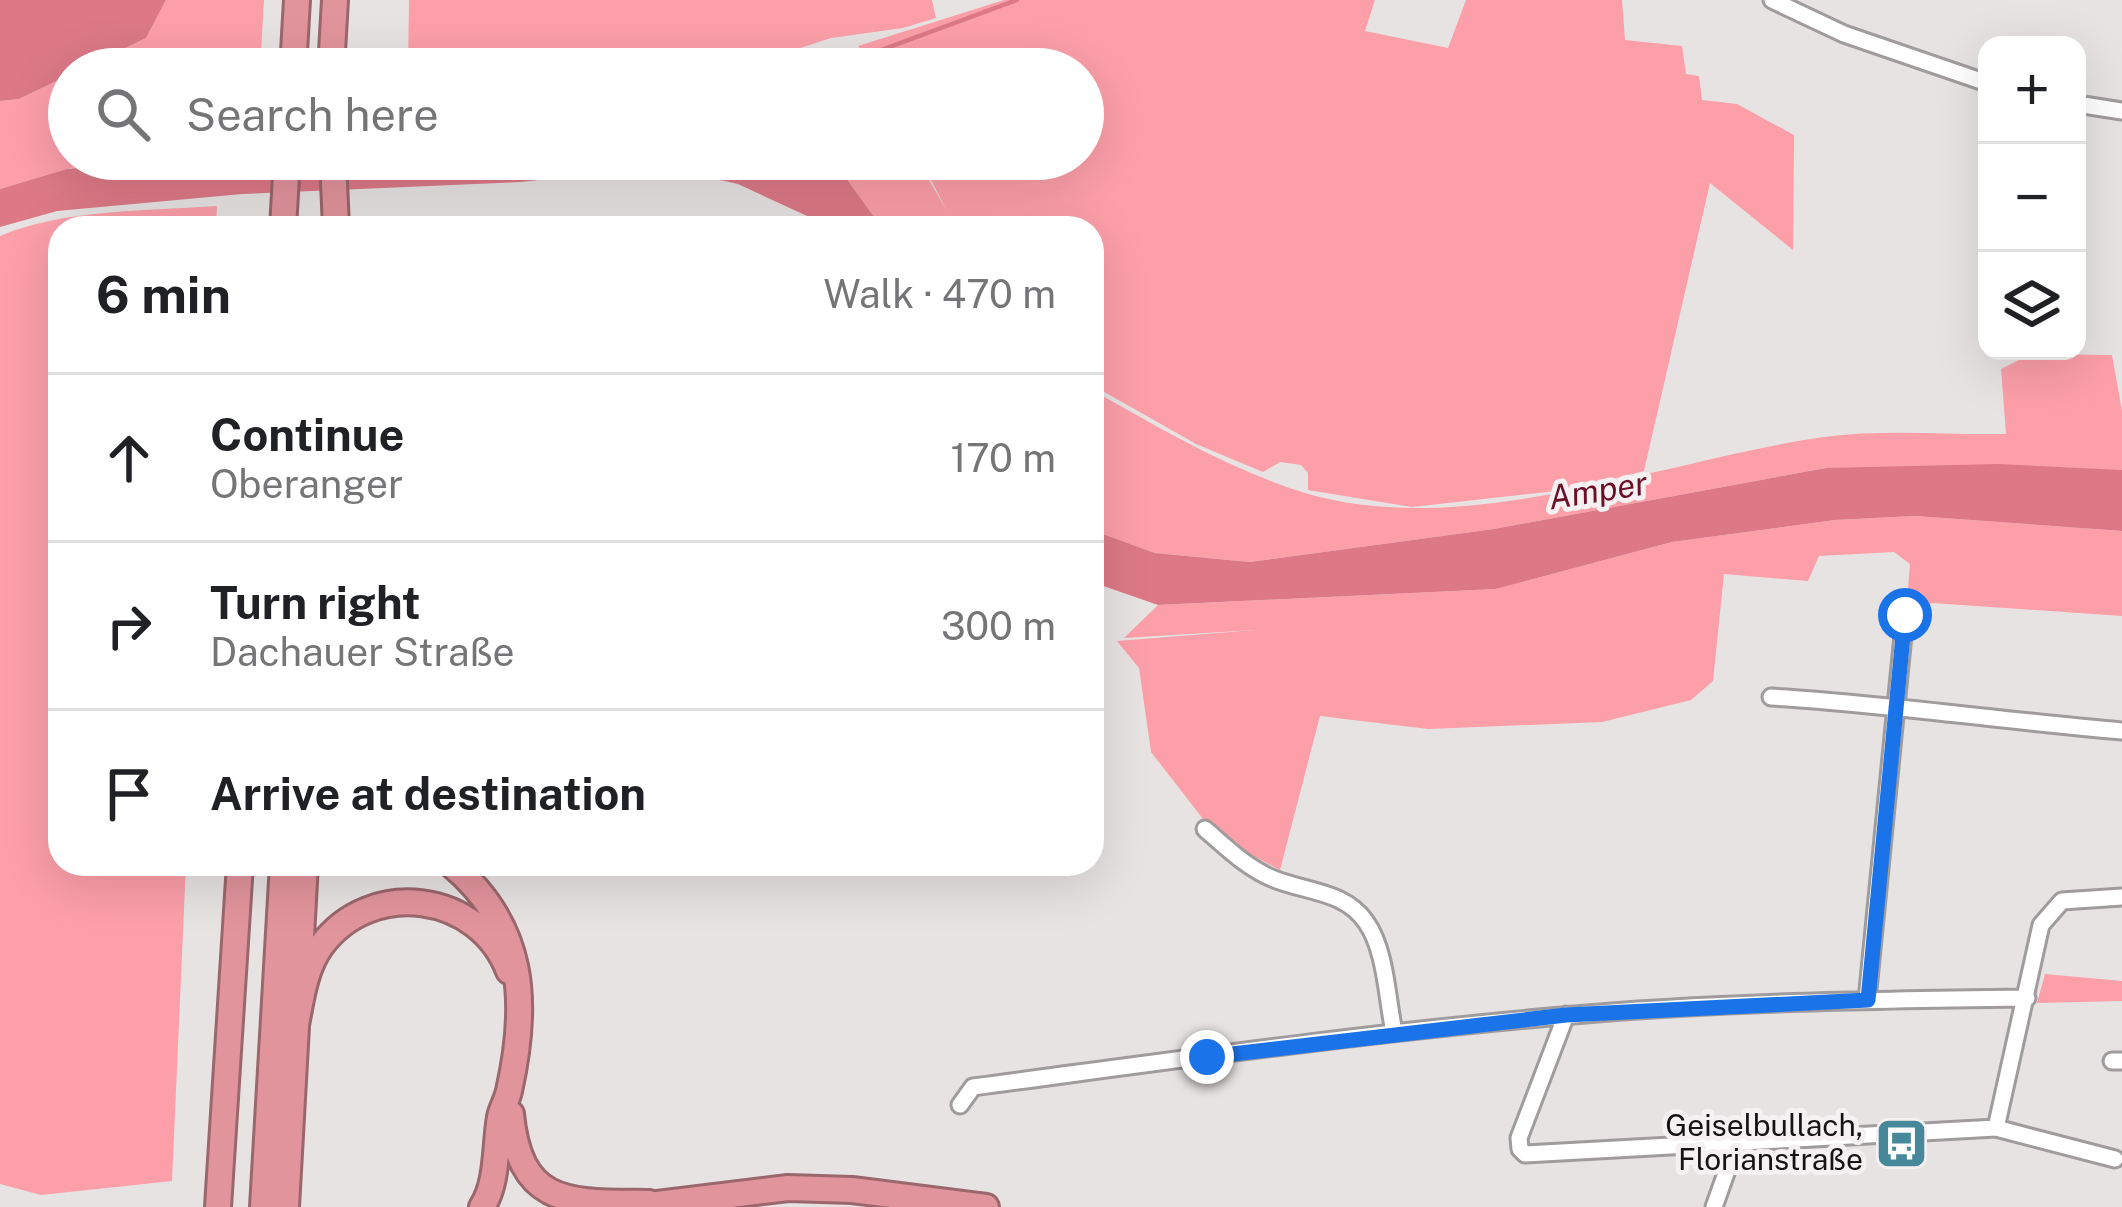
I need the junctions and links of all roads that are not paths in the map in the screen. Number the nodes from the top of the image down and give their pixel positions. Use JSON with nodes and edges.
{"nodes":[{"id":1,"x":297,"y":0,"type":"edge"},
{"id":2,"x":335,"y":0,"type":"edge"},
{"id":3,"x":1772,"y":0,"type":"edge"},
{"id":4,"x":294,"y":48,"type":"edge"},
{"id":5,"x":332,"y":48,"type":"edge"},
{"id":6,"x":1978,"y":80,"type":"edge"},
{"id":7,"x":2086,"y":106,"type":"edge"},
{"id":8,"x":2122,"y":112,"type":"edge"},
{"id":9,"x":286,"y":180,"type":"edge"},
{"id":10,"x":329,"y":180,"type":"edge"},
{"id":11,"x":284,"y":216,"type":"edge"},
{"id":12,"x":329,"y":216,"type":"edge"},
{"id":13,"x":1916,"y":611,"type":"dead end"},
{"id":14,"x":1771,"y":697,"type":"dead end"},
{"id":15,"x":1895,"y":708,"type":"junction"},
{"id":16,"x":2122,"y":731,"type":"edge"},
{"id":17,"x":1205,"y":830,"type":"dead end"},
{"id":18,"x":239,"y":876,"type":"edge"},
{"id":19,"x":283,"y":876,"type":"edge"},
{"id":20,"x":304,"y":876,"type":"edge"},
{"id":21,"x":463,"y":876,"type":"edge"},
{"id":22,"x":2122,"y":897,"type":"edge"},
{"id":23,"x":518,"y":998,"type":"junction"},
{"id":24,"x":2027,"y":998,"type":"junction"},
{"id":25,"x":1868,"y":1000,"type":"junction"},
{"id":26,"x":1566,"y":1015,"type":"junction"},
{"id":27,"x":296,"y":1025,"type":"junction"},
{"id":28,"x":1394,"y":1032,"type":"junction"},
{"id":29,"x":959,"y":1106,"type":"dead end"},
{"id":30,"x":506,"y":1118,"type":"junction"},
{"id":31,"x":1996,"y":1128,"type":"junction"},
{"id":32,"x":1736,"y":1145,"type":"junction"},
{"id":33,"x":2115,"y":1159,"type":"dead end"},
{"id":34,"x":712,"y":1197,"type":"junction"},
{"id":35,"x":645,"y":1205,"type":"edge"},
{"id":36,"x":218,"y":1207,"type":"edge"},
{"id":37,"x":263,"y":1207,"type":"edge"},
{"id":38,"x":286,"y":1207,"type":"edge"},
{"id":39,"x":482,"y":1207,"type":"edge"},
{"id":40,"x":786,"y":1207,"type":"edge"},
{"id":41,"x":986,"y":1207,"type":"edge"},
{"id":42,"x":1714,"y":1207,"type":"edge"}],
"edges":[{"from":1,"to":4,"type":"highway"},
{"from":2,"to":5,"type":"highway"},
{"from":3,"to":6,"type":"street"},
{"from":7,"to":8,"type":"street"},
{"from":9,"to":11,"type":"highway"},
{"from":10,"to":12,"type":"highway"},
{"from":13,"to":15,"type":"street"},
{"from":14,"to":15,"type":"street"},
{"from":15,"to":16,"type":"street"},
{"from":15,"to":25,"type":"street"},
{"from":17,"to":28,"type":"street"},
{"from":18,"to":36,"type":"highway"},
{"from":19,"to":37,"type":"highway"},
{"from":20,"to":27,"type":"highway"},
{"from":21,"to":23,"type":"highway"},
{"from":22,"to":24,"type":"street"},
{"from":23,"to":27,"type":"highway"},
{"from":23,"to":30,"type":"highway"},
{"from":24,"to":25,"type":"street"},
{"from":24,"to":31,"type":"street"},
{"from":25,"to":26,"type":"street"},
{"from":26,"to":28,"type":"street"},
{"from":26,"to":32,"type":"street"},
{"from":27,"to":38,"type":"highway"},
{"from":28,"to":29,"type":"street"},
{"from":30,"to":35,"type":"highway"},
{"from":30,"to":39,"type":"highway"},
{"from":31,"to":32,"type":"street"},
{"from":31,"to":33,"type":"street"},
{"from":32,"to":42,"type":"street"},
{"from":34,"to":35,"type":"highway"},
{"from":34,"to":40,"type":"highway"},
{"from":34,"to":41,"type":"highway"}]}
